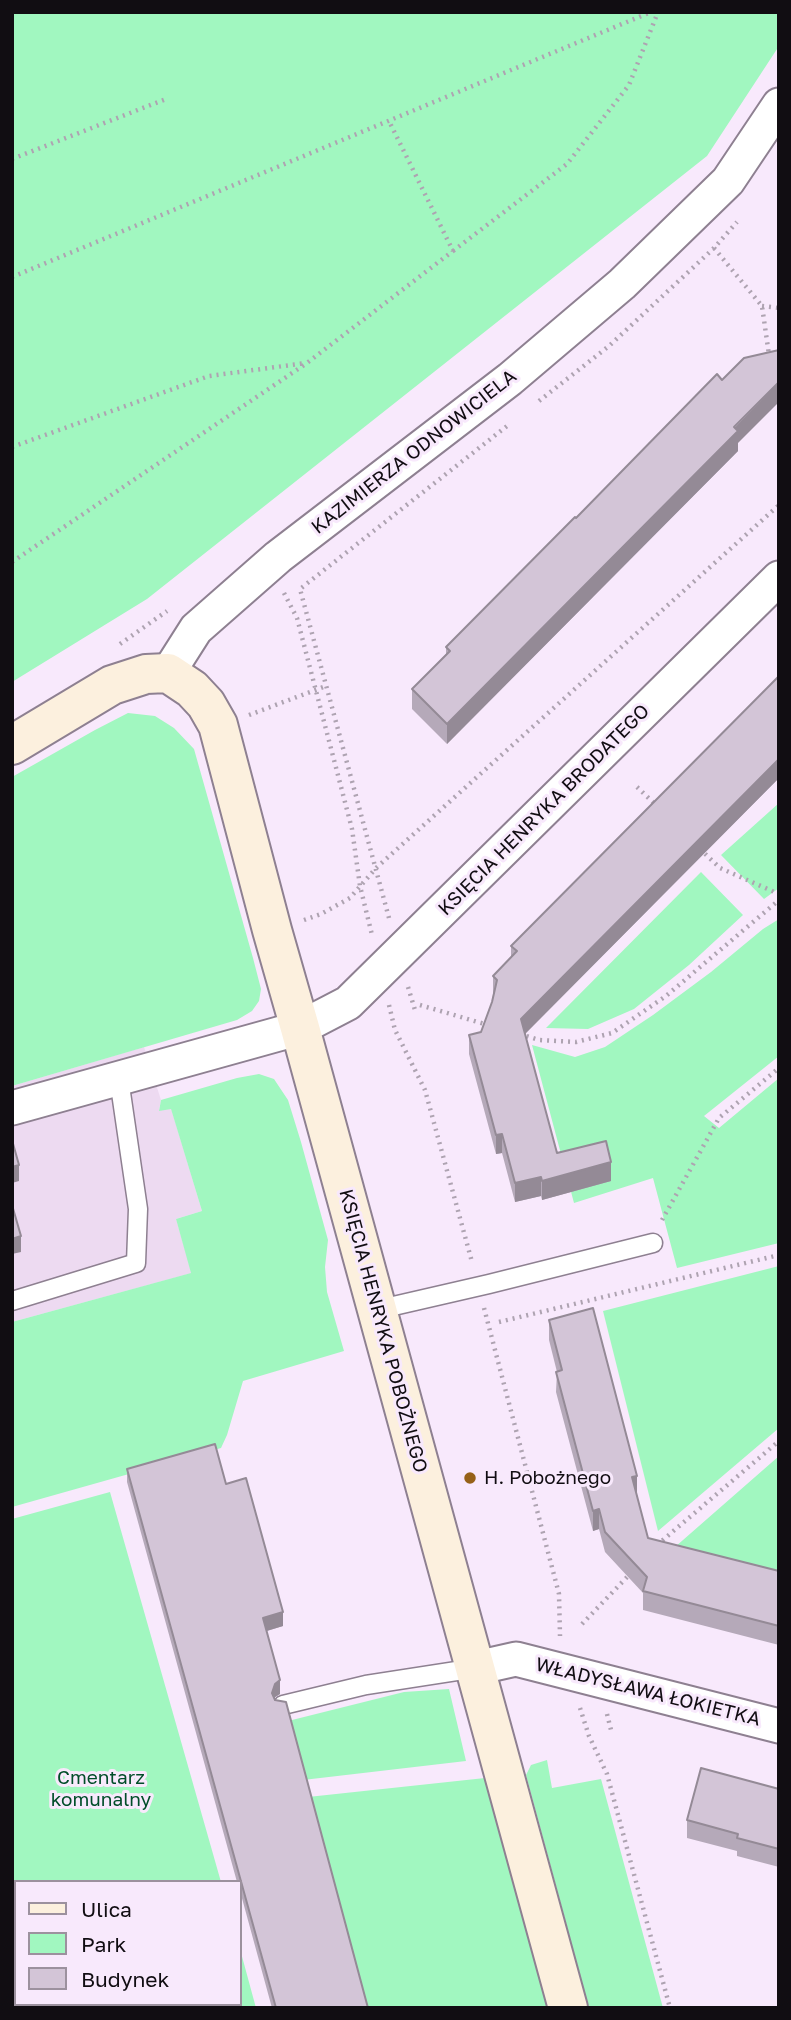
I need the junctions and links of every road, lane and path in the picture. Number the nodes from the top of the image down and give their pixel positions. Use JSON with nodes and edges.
{"nodes":[{"id":1,"x":650,"y":12,"type":"edge"},
{"id":2,"x":658,"y":12,"type":"edge"},
{"id":3,"x":166,"y":99,"type":"dead end"},
{"id":4,"x":779,"y":105,"type":"edge"},
{"id":5,"x":389,"y":121,"type":"junction"},
{"id":6,"x":12,"y":159,"type":"edge"},
{"id":7,"x":741,"y":217,"type":"dead end"},
{"id":8,"x":714,"y":248,"type":"junction"},
{"id":9,"x":453,"y":251,"type":"junction"},
{"id":10,"x":12,"y":276,"type":"edge"},
{"id":11,"x":762,"y":306,"type":"junction"},
{"id":12,"x":779,"y":309,"type":"edge"},
{"id":13,"x":307,"y":363,"type":"junction"},
{"id":14,"x":771,"y":367,"type":"edge"},
{"id":15,"x":534,"y":405,"type":"dead end"},
{"id":16,"x":513,"y":422,"type":"dead end"},
{"id":17,"x":12,"y":447,"type":"edge"},
{"id":18,"x":779,"y":505,"type":"edge"},
{"id":19,"x":12,"y":562,"type":"edge"},
{"id":20,"x":779,"y":578,"type":"edge"},
{"id":21,"x":168,"y":673,"type":"junction"},
{"id":22,"x":326,"y":686,"type":"junction"},
{"id":23,"x":218,"y":726,"type":"junction"},
{"id":24,"x":12,"y":745,"type":"edge"},
{"id":25,"x":637,"y":787,"type":"dead end"},
{"id":26,"x":665,"y":814,"type":"edge"},
{"id":27,"x":692,"y":841,"type":"edge"},
{"id":28,"x":376,"y":868,"type":"junction"},
{"id":29,"x":779,"y":894,"type":"edge"},
{"id":30,"x":779,"y":900,"type":"edge"},
{"id":31,"x":272,"y":930,"type":"junction"},
{"id":32,"x":419,"y":1004,"type":"dead end"},
{"id":33,"x":300,"y":1028,"type":"junction"},
{"id":34,"x":499,"y":1028,"type":"edge"},
{"id":35,"x":512,"y":1032,"type":"edge"},
{"id":36,"x":779,"y":1068,"type":"edge"},
{"id":37,"x":119,"y":1079,"type":"junction"},
{"id":38,"x":12,"y":1108,"type":"edge"},
{"id":39,"x":653,"y":1242,"type":"joint"},
{"id":40,"x":779,"y":1255,"type":"edge"},
{"id":41,"x":12,"y":1301,"type":"edge"},
{"id":42,"x":376,"y":1310,"type":"junction"},
{"id":43,"x":499,"y":1322,"type":"dead end"},
{"id":44,"x":779,"y":1441,"type":"edge"},
{"id":45,"x":657,"y":1545,"type":"edge"},
{"id":46,"x":638,"y":1565,"type":"edge"},
{"id":47,"x":582,"y":1624,"type":"dead end"},
{"id":48,"x":476,"y":1668,"type":"junction"},
{"id":49,"x":283,"y":1705,"type":"edge"},
{"id":50,"x":779,"y":1726,"type":"edge"},
{"id":51,"x":568,"y":2008,"type":"edge"}],
"edges":[{"from":1,"to":5,"type":"path"},
{"from":2,"to":9,"type":"path"},
{"from":3,"to":6,"type":"path"},
{"from":4,"to":21,"type":"street","name":"KAZIMIERZA ODNOWICIELA"},
{"from":5,"to":9,"type":"path"},
{"from":5,"to":10,"type":"path"},
{"from":7,"to":8,"type":"path"},
{"from":8,"to":11,"type":"path"},
{"from":8,"to":15,"type":"path"},
{"from":9,"to":13,"type":"path"},
{"from":11,"to":12,"type":"path"},
{"from":11,"to":14,"type":"path"},
{"from":13,"to":17,"type":"path"},
{"from":13,"to":19,"type":"path"},
{"from":16,"to":22,"type":"path"},
{"from":18,"to":28,"type":"path"},
{"from":20,"to":33,"type":"street","name":"KSIĘCIA HENRYKA BRODATEGO"},
{"from":21,"to":23,"type":"street","name":"KSIĘCIA HENRYKA POBOŻNEGO"},
{"from":21,"to":24,"type":"street"},
{"from":22,"to":23,"type":"path"},
{"from":22,"to":28,"type":"path"},
{"from":23,"to":31,"type":"street","name":"KSIĘCIA HENRYKA POBOŻNEGO"},
{"from":25,"to":26,"type":"path"},
{"from":27,"to":29,"type":"path"},
{"from":28,"to":31,"type":"path"},
{"from":30,"to":35,"type":"path"},
{"from":31,"to":33,"type":"street","name":"KSIĘCIA HENRYKA POBOŻNEGO"},
{"from":32,"to":34,"type":"path"},
{"from":33,"to":37,"type":"street","name":"KSIĘCIA HENRYKA BRODATEGO"},
{"from":33,"to":42,"type":"street","name":"KSIĘCIA HENRYKA POBOŻNEGO"},
{"from":36,"to":39,"type":"path"},
{"from":37,"to":38,"type":"street","name":"KSIĘCIA HENRYKA BRODATEGO"},
{"from":37,"to":41,"type":"lane"},
{"from":39,"to":42,"type":"lane"},
{"from":40,"to":43,"type":"path"},
{"from":42,"to":48,"type":"street","name":"KSIĘCIA HENRYKA POBOŻNEGO"},
{"from":44,"to":45,"type":"path"},
{"from":46,"to":47,"type":"path"},
{"from":48,"to":49,"type":"lane"},
{"from":48,"to":50,"type":"street","name":"WŁADYSŁAWA ŁOKIETKA"},
{"from":48,"to":51,"type":"street","name":"KSIĘCIA HENRYKA POBOŻNEGO"}]}
